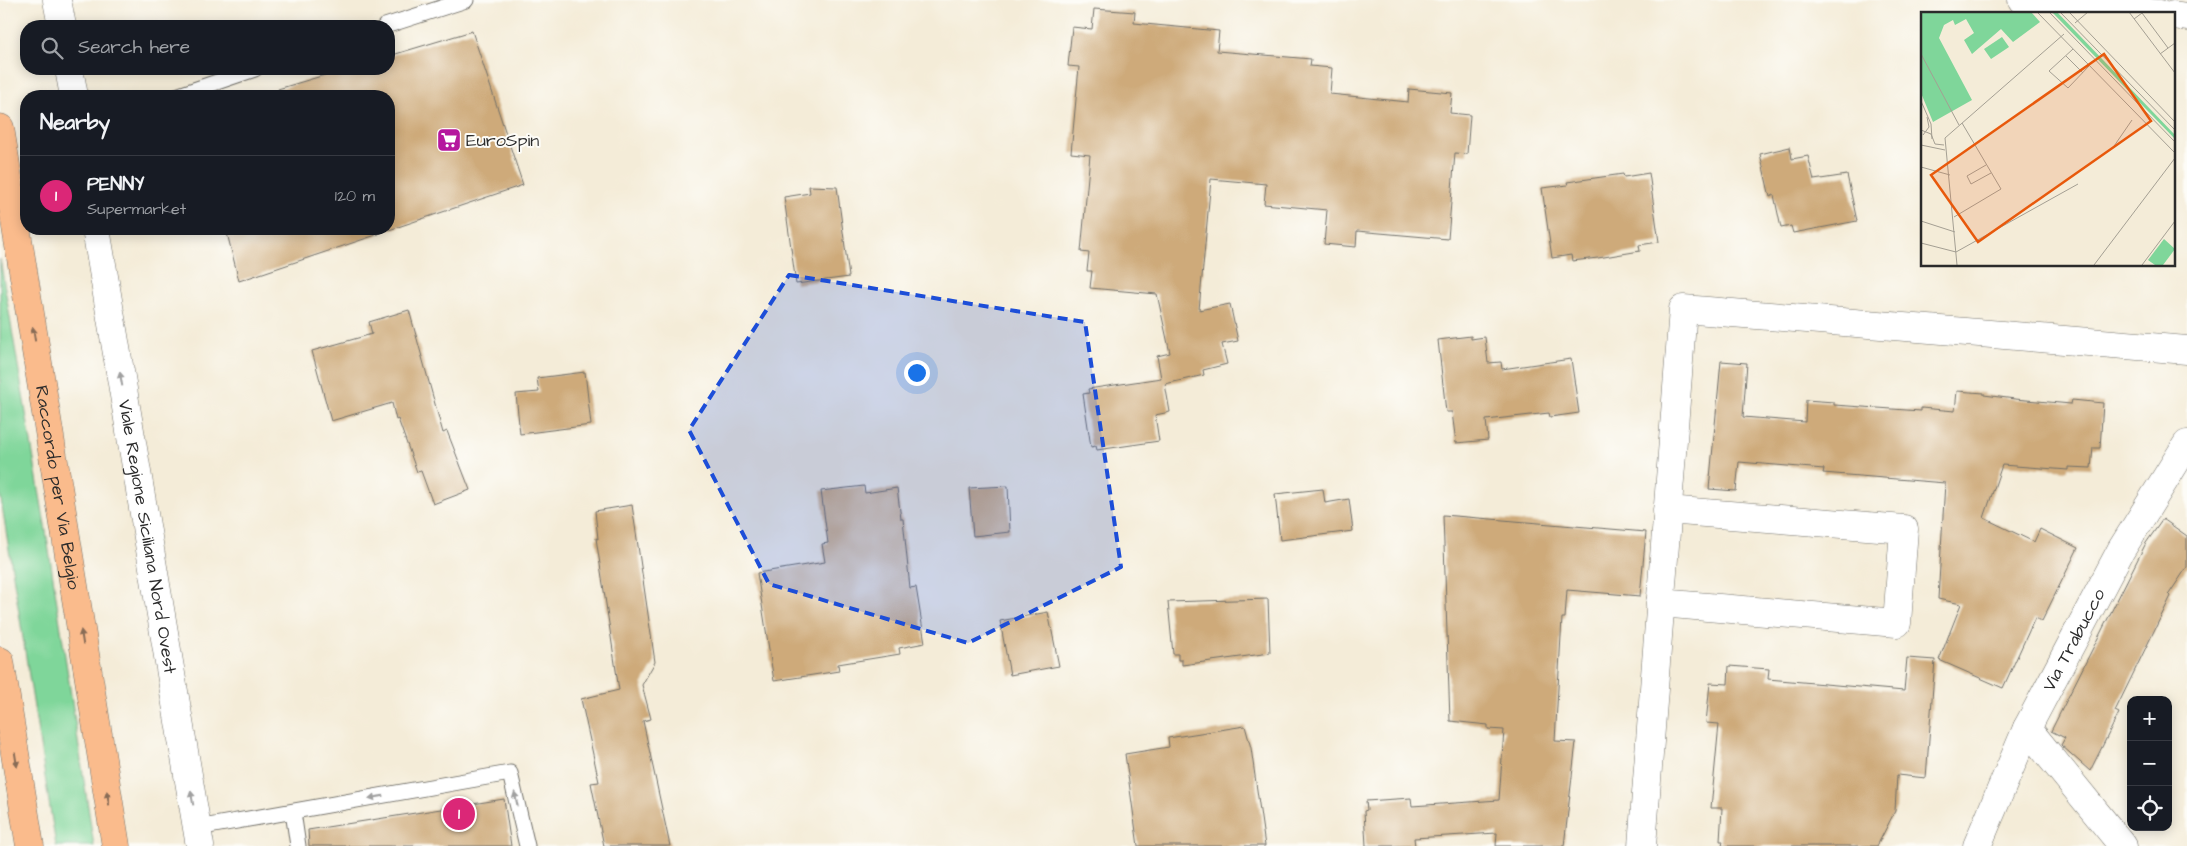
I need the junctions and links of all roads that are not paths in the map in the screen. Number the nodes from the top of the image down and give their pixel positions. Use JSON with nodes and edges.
{"nodes":[{"id":1,"x":57,"y":0,"type":"edge"},
{"id":2,"x":466,"y":0,"type":"edge"},
{"id":3,"x":2022,"y":0,"type":"edge"},
{"id":4,"x":2139,"y":12,"type":"edge"},
{"id":5,"x":2174,"y":15,"type":"edge"},
{"id":6,"x":2187,"y":16,"type":"edge"},
{"id":7,"x":61,"y":20,"type":"edge"},
{"id":8,"x":395,"y":23,"type":"edge"},
{"id":9,"x":70,"y":75,"type":"edge"},
{"id":10,"x":237,"y":75,"type":"edge"},
{"id":11,"x":73,"y":90,"type":"edge"},
{"id":12,"x":194,"y":90,"type":"edge"},
{"id":13,"x":0,"y":128,"type":"edge"},
{"id":14,"x":97,"y":235,"type":"edge"},
{"id":15,"x":2187,"y":350,"type":"edge"},
{"id":16,"x":2187,"y":444,"type":"edge"},
{"id":17,"x":1667,"y":510,"type":"junction"},
{"id":18,"x":1660,"y":603,"type":"junction"},
{"id":19,"x":0,"y":661,"type":"edge"},
{"id":20,"x":2027,"y":728,"type":"junction"},
{"id":21,"x":293,"y":812,"type":"junction"},
{"id":22,"x":199,"y":837,"type":"edge"},
{"id":23,"x":30,"y":846,"type":"edge"},
{"id":24,"x":116,"y":846,"type":"edge"},
{"id":25,"x":298,"y":846,"type":"edge"},
{"id":26,"x":527,"y":846,"type":"edge"},
{"id":27,"x":1642,"y":846,"type":"edge"},
{"id":28,"x":1977,"y":846,"type":"edge"},
{"id":29,"x":2123,"y":846,"type":"edge"}],
"edges":[{"from":1,"to":7,"type":"street"},
{"from":2,"to":8,"type":"lane"},
{"from":3,"to":4,"type":"street"},
{"from":5,"to":6,"type":"street"},
{"from":9,"to":11,"type":"street"},
{"from":10,"to":12,"type":"lane"},
{"from":24,"to":13,"type":"highway","name":"Raccordo per Via Belgio","one_way":true},
{"from":22,"to":14,"type":"street","name":"Viale Regione Siciliana Nord Ovest","one_way":true},
{"from":15,"to":17,"type":"street"},
{"from":16,"to":20,"type":"street","name":"Via Trabucco"},
{"from":17,"to":18,"type":"street"},
{"from":17,"to":18,"type":"street"},
{"from":18,"to":27,"type":"street"},
{"from":19,"to":23,"type":"highway","one_way":true},
{"from":20,"to":28,"type":"street","name":"Via Trabucco"},
{"from":20,"to":29,"type":"street"},
{"from":21,"to":22,"type":"lane"},
{"from":21,"to":25,"type":"lane"},
{"from":26,"to":21,"type":"lane","one_way":true}]}
